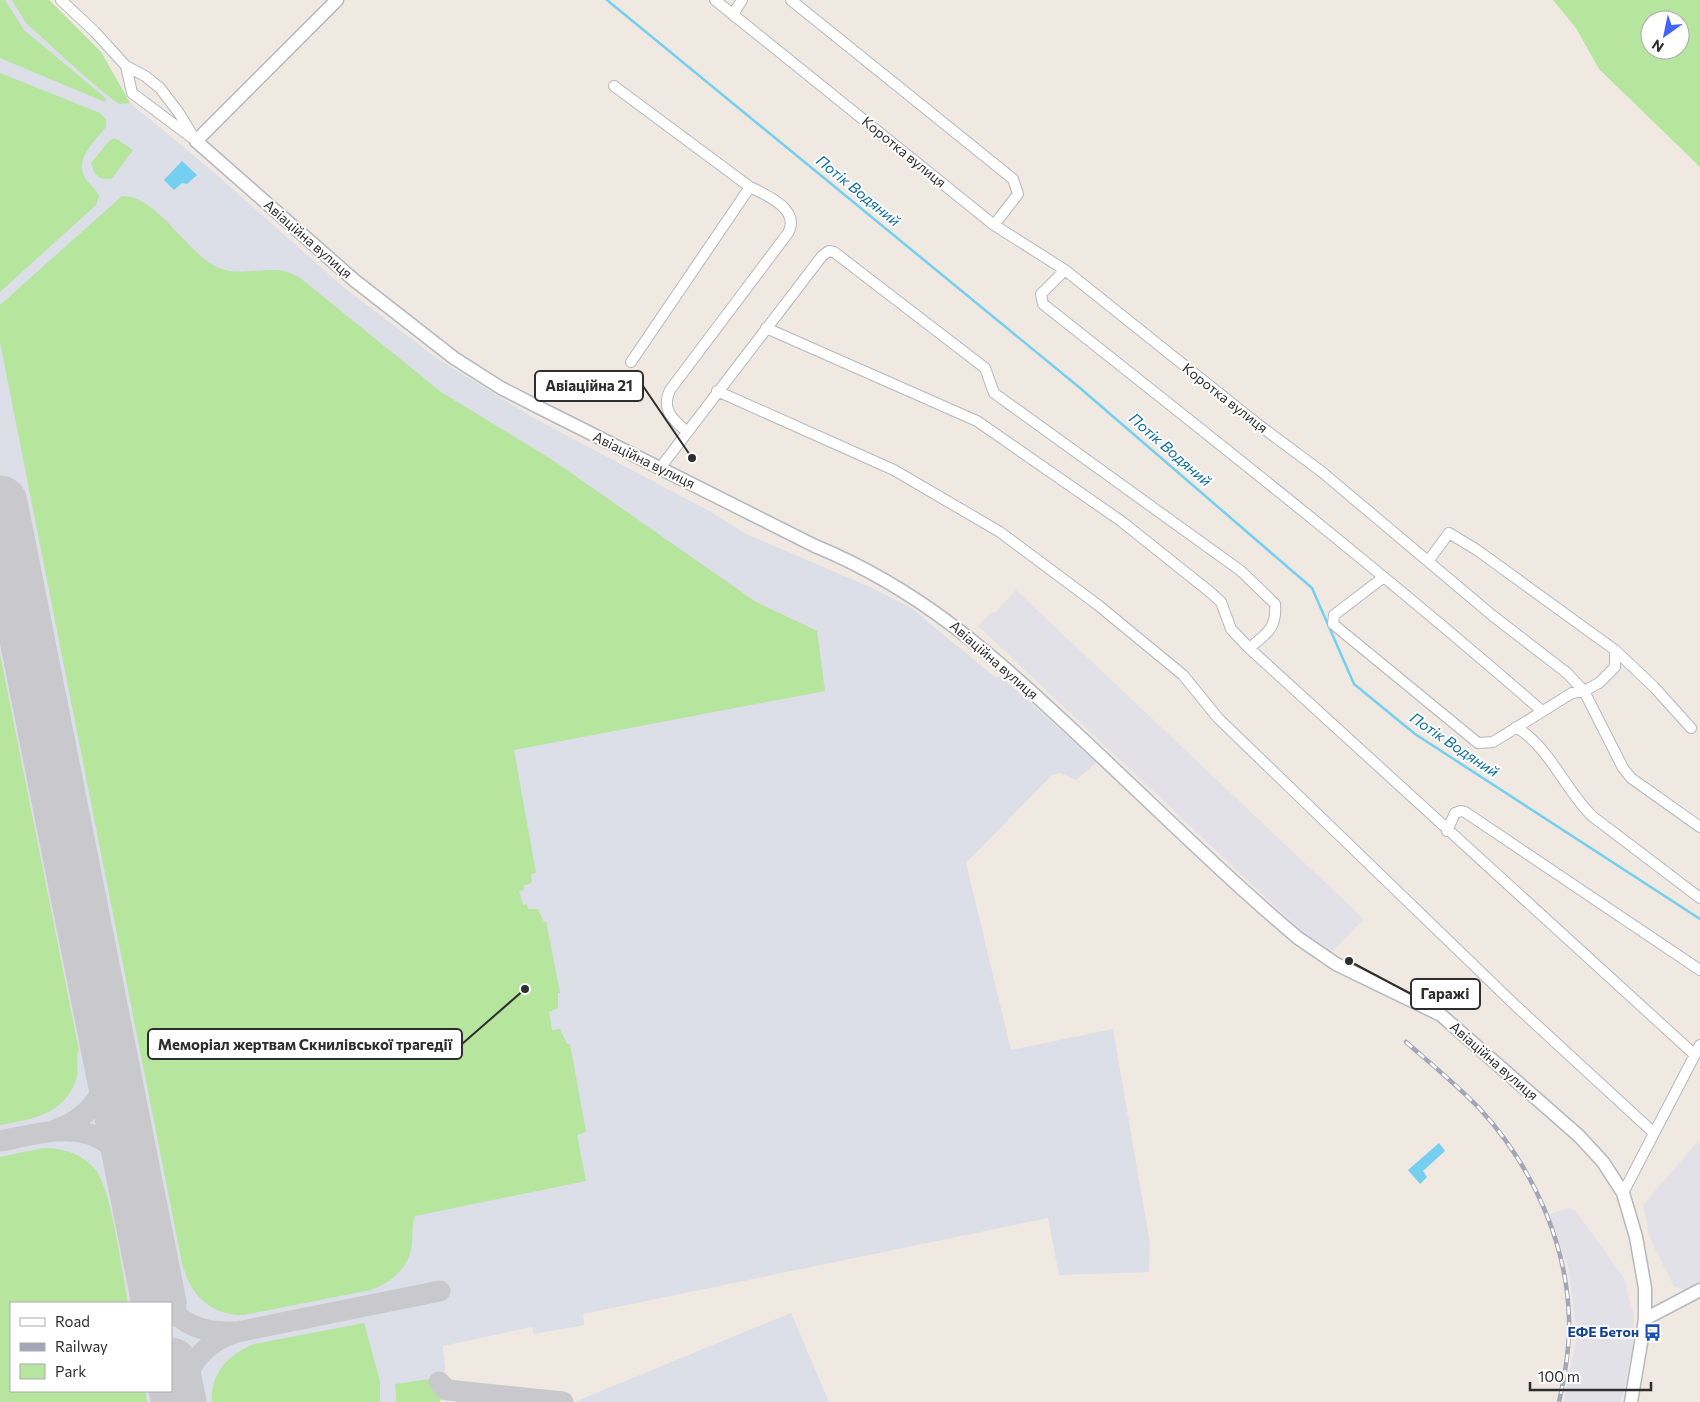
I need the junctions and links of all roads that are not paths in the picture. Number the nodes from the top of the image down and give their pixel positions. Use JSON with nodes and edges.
{"nodes":[{"id":1,"x":61,"y":0,"type":"edge"},
{"id":2,"x":337,"y":0,"type":"edge"},
{"id":3,"x":715,"y":0,"type":"edge"},
{"id":4,"x":742,"y":0,"type":"edge"},
{"id":5,"x":791,"y":0,"type":"edge"},
{"id":6,"x":735,"y":17,"type":"junction"},
{"id":7,"x":126,"y":66,"type":"junction"},
{"id":8,"x":614,"y":86,"type":"dead end"},
{"id":9,"x":196,"y":141,"type":"junction"},
{"id":10,"x":750,"y":187,"type":"junction"},
{"id":11,"x":994,"y":225,"type":"junction"},
{"id":12,"x":1065,"y":270,"type":"junction"},
{"id":13,"x":766,"y":328,"type":"junction"},
{"id":14,"x":631,"y":362,"type":"dead end"},
{"id":15,"x":717,"y":392,"type":"junction"},
{"id":16,"x":686,"y":432,"type":"junction"},
{"id":17,"x":660,"y":468,"type":"junction"},
{"id":18,"x":1429,"y":560,"type":"junction"},
{"id":19,"x":1384,"y":577,"type":"junction"},
{"id":20,"x":1249,"y":648,"type":"junction"},
{"id":21,"x":1615,"y":650,"type":"junction"},
{"id":22,"x":1584,"y":691,"type":"junction"},
{"id":23,"x":1542,"y":711,"type":"junction"},
{"id":24,"x":1516,"y":727,"type":"junction"},
{"id":25,"x":1691,"y":728,"type":"dead end"},
{"id":26,"x":1700,"y":827,"type":"edge"},
{"id":27,"x":1447,"y":831,"type":"junction"},
{"id":28,"x":1700,"y":898,"type":"edge"},
{"id":29,"x":1700,"y":970,"type":"edge"},
{"id":30,"x":1700,"y":1045,"type":"edge"},
{"id":31,"x":1695,"y":1056,"type":"junction"},
{"id":32,"x":1654,"y":1133,"type":"junction"},
{"id":33,"x":1623,"y":1193,"type":"junction"},
{"id":34,"x":1700,"y":1290,"type":"edge"},
{"id":35,"x":1645,"y":1319,"type":"junction"},
{"id":36,"x":1631,"y":1402,"type":"edge"}],
"edges":[{"from":1,"to":7,"type":"street"},
{"from":2,"to":9,"type":"street"},
{"from":3,"to":6,"type":"street","name":"Коротка вулиця"},
{"from":4,"to":6,"type":"street"},
{"from":5,"to":11,"type":"street"},
{"from":6,"to":11,"type":"street","name":"Коротка вулиця"},
{"from":7,"to":9,"type":"street"},
{"from":7,"to":9,"type":"street"},
{"from":8,"to":10,"type":"street"},
{"from":9,"to":17,"type":"street","name":"Авіаційна вулиця"},
{"from":10,"to":14,"type":"street"},
{"from":10,"to":16,"type":"street"},
{"from":11,"to":12,"type":"street","name":"Коротка вулиця"},
{"from":12,"to":18,"type":"street","name":"Коротка вулиця"},
{"from":12,"to":19,"type":"street"},
{"from":13,"to":15,"type":"street"},
{"from":13,"to":20,"type":"street"},
{"from":13,"to":20,"type":"street"},
{"from":15,"to":16,"type":"street"},
{"from":15,"to":32,"type":"street"},
{"from":16,"to":17,"type":"street"},
{"from":17,"to":33,"type":"street","name":"Авіаційна вулиця"},
{"from":18,"to":21,"type":"street"},
{"from":18,"to":22,"type":"street","name":"Коротка вулиця"},
{"from":19,"to":23,"type":"street"},
{"from":19,"to":24,"type":"street"},
{"from":20,"to":27,"type":"street"},
{"from":21,"to":22,"type":"street"},
{"from":21,"to":25,"type":"street"},
{"from":22,"to":23,"type":"street"},
{"from":22,"to":26,"type":"street","name":"Коротка вулиця"},
{"from":23,"to":24,"type":"street"},
{"from":24,"to":28,"type":"street"},
{"from":27,"to":29,"type":"street"},
{"from":27,"to":31,"type":"street"},
{"from":30,"to":31,"type":"street"},
{"from":31,"to":32,"type":"street"},
{"from":32,"to":33,"type":"street"},
{"from":33,"to":35,"type":"street","name":"Авіаційна вулиця"},
{"from":34,"to":35,"type":"street"},
{"from":35,"to":36,"type":"street","name":"Авіаційна вулиця"}]}
